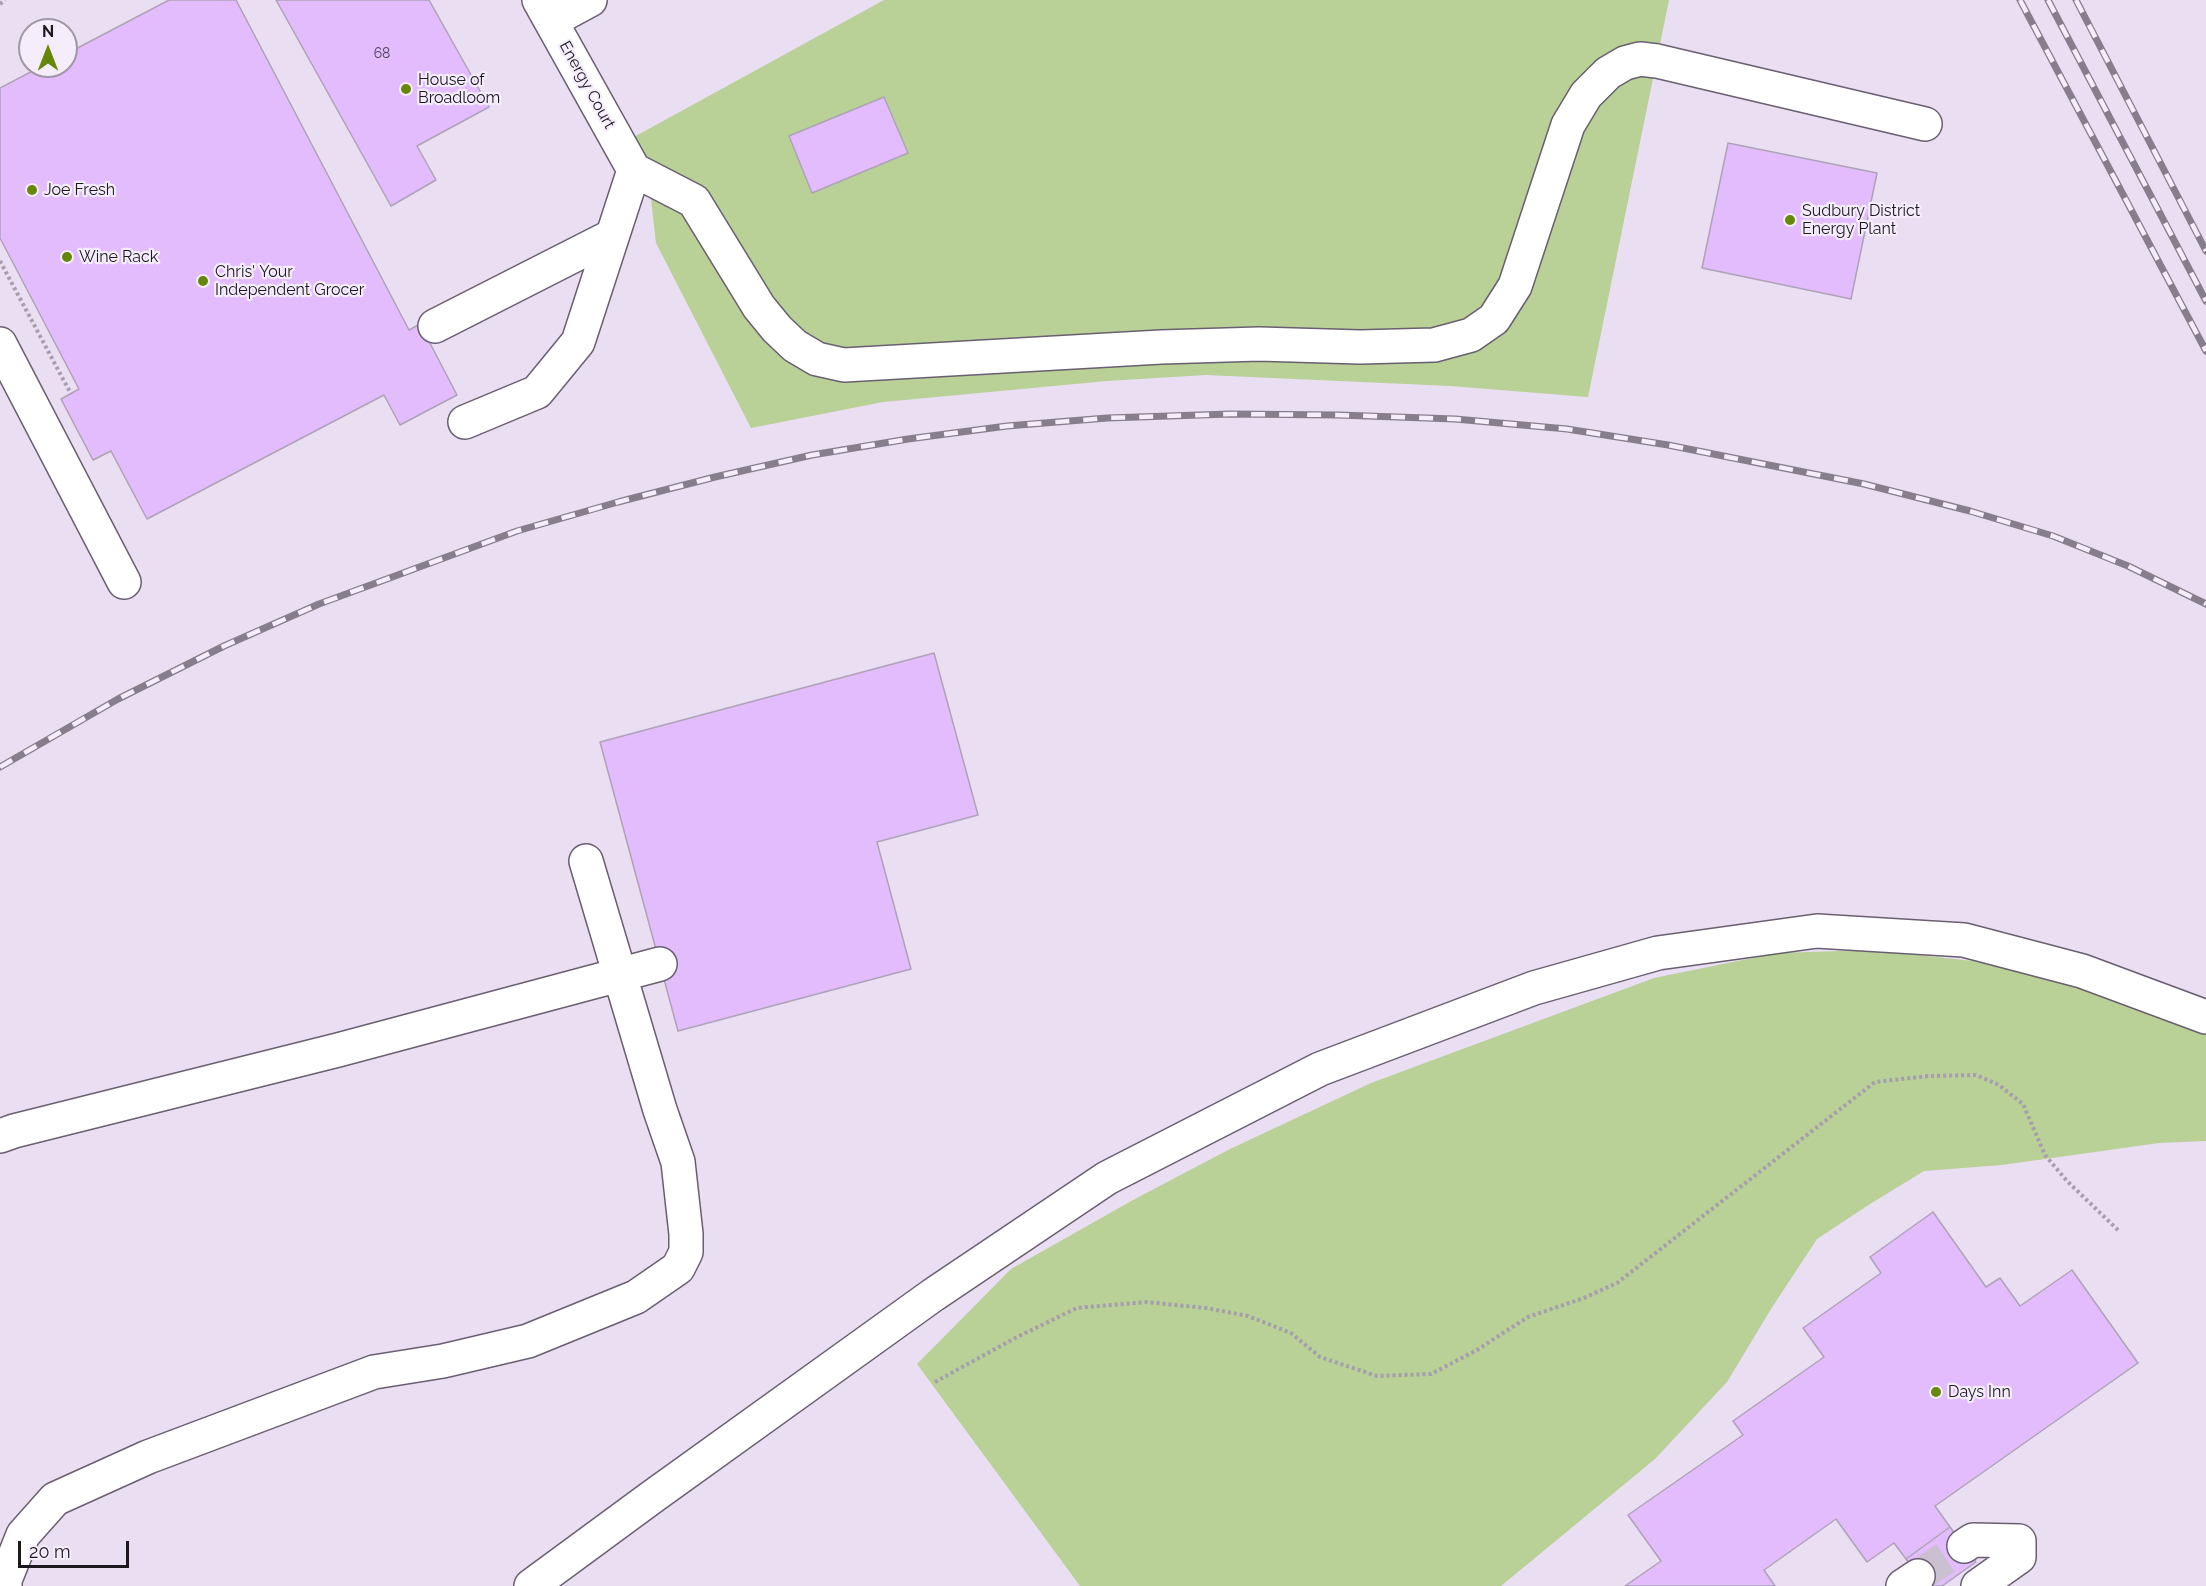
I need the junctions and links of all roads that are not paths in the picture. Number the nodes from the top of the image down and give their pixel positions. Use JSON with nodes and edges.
{"nodes":[{"id":1,"x":590,"y":0,"type":"edge"},
{"id":2,"x":545,"y":10,"type":"edge"},
{"id":3,"x":1925,"y":124,"type":"dead end"},
{"id":4,"x":634,"y":170,"type":"junction"},
{"id":5,"x":612,"y":236,"type":"junction"},
{"id":6,"x":435,"y":326,"type":"dead end"},
{"id":7,"x":0,"y":344,"type":"edge"},
{"id":8,"x":465,"y":422,"type":"dead end"},
{"id":9,"x":124,"y":582,"type":"dead end"},
{"id":10,"x":586,"y":861,"type":"dead end"},
{"id":11,"x":660,"y":964,"type":"dead end"},
{"id":12,"x":620,"y":975,"type":"junction"},
{"id":13,"x":2206,"y":1017,"type":"edge"},
{"id":14,"x":0,"y":1136,"type":"edge"},
{"id":15,"x":1964,"y":1546,"type":"tunnel mouth"},
{"id":16,"x":5,"y":1586,"type":"edge"},
{"id":17,"x":531,"y":1586,"type":"edge"},
{"id":18,"x":1978,"y":1586,"type":"edge"}],
"edges":[{"from":1,"to":2,"type":"street"},
{"from":2,"to":4,"type":"street","name":"Energy Court"},
{"from":3,"to":4,"type":"street"},
{"from":4,"to":5,"type":"street"},
{"from":5,"to":6,"type":"street"},
{"from":5,"to":8,"type":"street"},
{"from":7,"to":9,"type":"street"},
{"from":10,"to":12,"type":"street"},
{"from":11,"to":12,"type":"street"},
{"from":12,"to":14,"type":"street"},
{"from":12,"to":16,"type":"street"},
{"from":13,"to":17,"type":"street"},
{"from":15,"to":18,"type":"street"}]}
